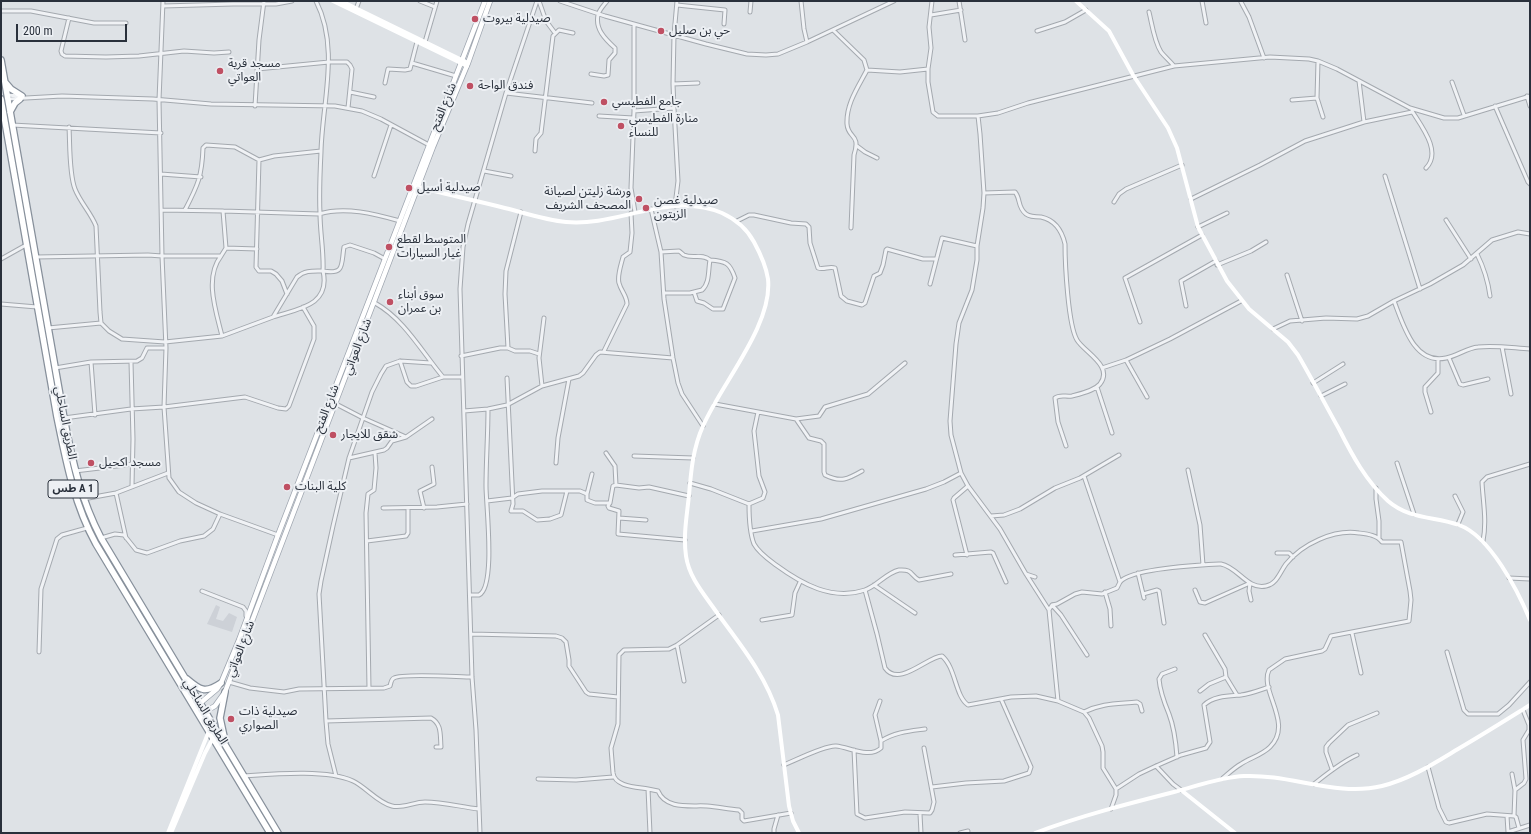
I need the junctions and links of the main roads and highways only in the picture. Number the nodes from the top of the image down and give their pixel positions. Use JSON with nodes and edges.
{"nodes":[{"id":1,"x":485,"y":1,"type":"edge"},
{"id":2,"x":490,"y":1,"type":"edge"},
{"id":3,"x":1,"y":60,"type":"edge"},
{"id":4,"x":5,"y":82,"type":"junction"},
{"id":5,"x":1,"y":99,"type":"edge"},
{"id":6,"x":10,"y":112,"type":"junction"},
{"id":7,"x":416,"y":187,"type":"junction"},
{"id":8,"x":308,"y":458,"type":"junction"},
{"id":9,"x":314,"y":460,"type":"junction"},
{"id":10,"x":266,"y":577,"type":"junction"},
{"id":11,"x":183,"y":677,"type":"junction"},
{"id":12,"x":221,"y":683,"type":"junction"},
{"id":13,"x":225,"y":692,"type":"junction"},
{"id":14,"x":197,"y":705,"type":"junction"},
{"id":15,"x":202,"y":714,"type":"junction"},
{"id":16,"x":227,"y":749,"type":"junction"},
{"id":17,"x":270,"y":833,"type":"edge"},
{"id":18,"x":278,"y":833,"type":"edge"}],
"edges":[{"from":1,"to":7,"type":"main road","name":"شارع الفتح"},
{"from":2,"to":7,"type":"main road","name":"شارع العواتي"},
{"from":3,"to":4,"type":"highway","name":"الطريق الساحلي","number":"طس A 1"},
{"from":4,"to":6,"type":"highway","name":"الطريق الساحلي","number":"طس A 1"},
{"from":4,"to":6,"type":"highway"},
{"from":5,"to":14,"type":"highway","name":"الطريق الساحلي","number":"طس A 1"},
{"from":6,"to":11,"type":"highway","name":"الطريق الساحلي","number":"طس A 1"},
{"from":7,"to":8,"type":"main road","name":"شارع الفتح"},
{"from":7,"to":9,"type":"main road","name":"شارع العواتي"},
{"from":8,"to":9,"type":"main road"},
{"from":8,"to":10,"type":"main road","name":"شارع الفتح"},
{"from":9,"to":10,"type":"main road","name":"شارع العواتي"},
{"from":10,"to":12,"type":"main road","name":"شارع الفتح"},
{"from":10,"to":13,"type":"main road","name":"شارع العواتي"},
{"from":11,"to":12,"type":"highway"},
{"from":11,"to":14,"type":"highway","name":"الطريق الساحلي","number":"طس A 1"},
{"from":12,"to":14,"type":"main road"},
{"from":13,"to":15,"type":"main road","name":"شارع العواتي"},
{"from":13,"to":16,"type":"highway"},
{"from":14,"to":15,"type":"highway","name":"الطريق الساحلي","number":"طس A 1"},
{"from":15,"to":16,"type":"highway","name":"الطريق الساحلي","number":"طس A 1"},
{"from":15,"to":17,"type":"highway","name":"الطريق الساحلي","number":"طس A 1"},
{"from":16,"to":18,"type":"highway","name":"الطريق الساحلي","number":"طس A 1"}]}
